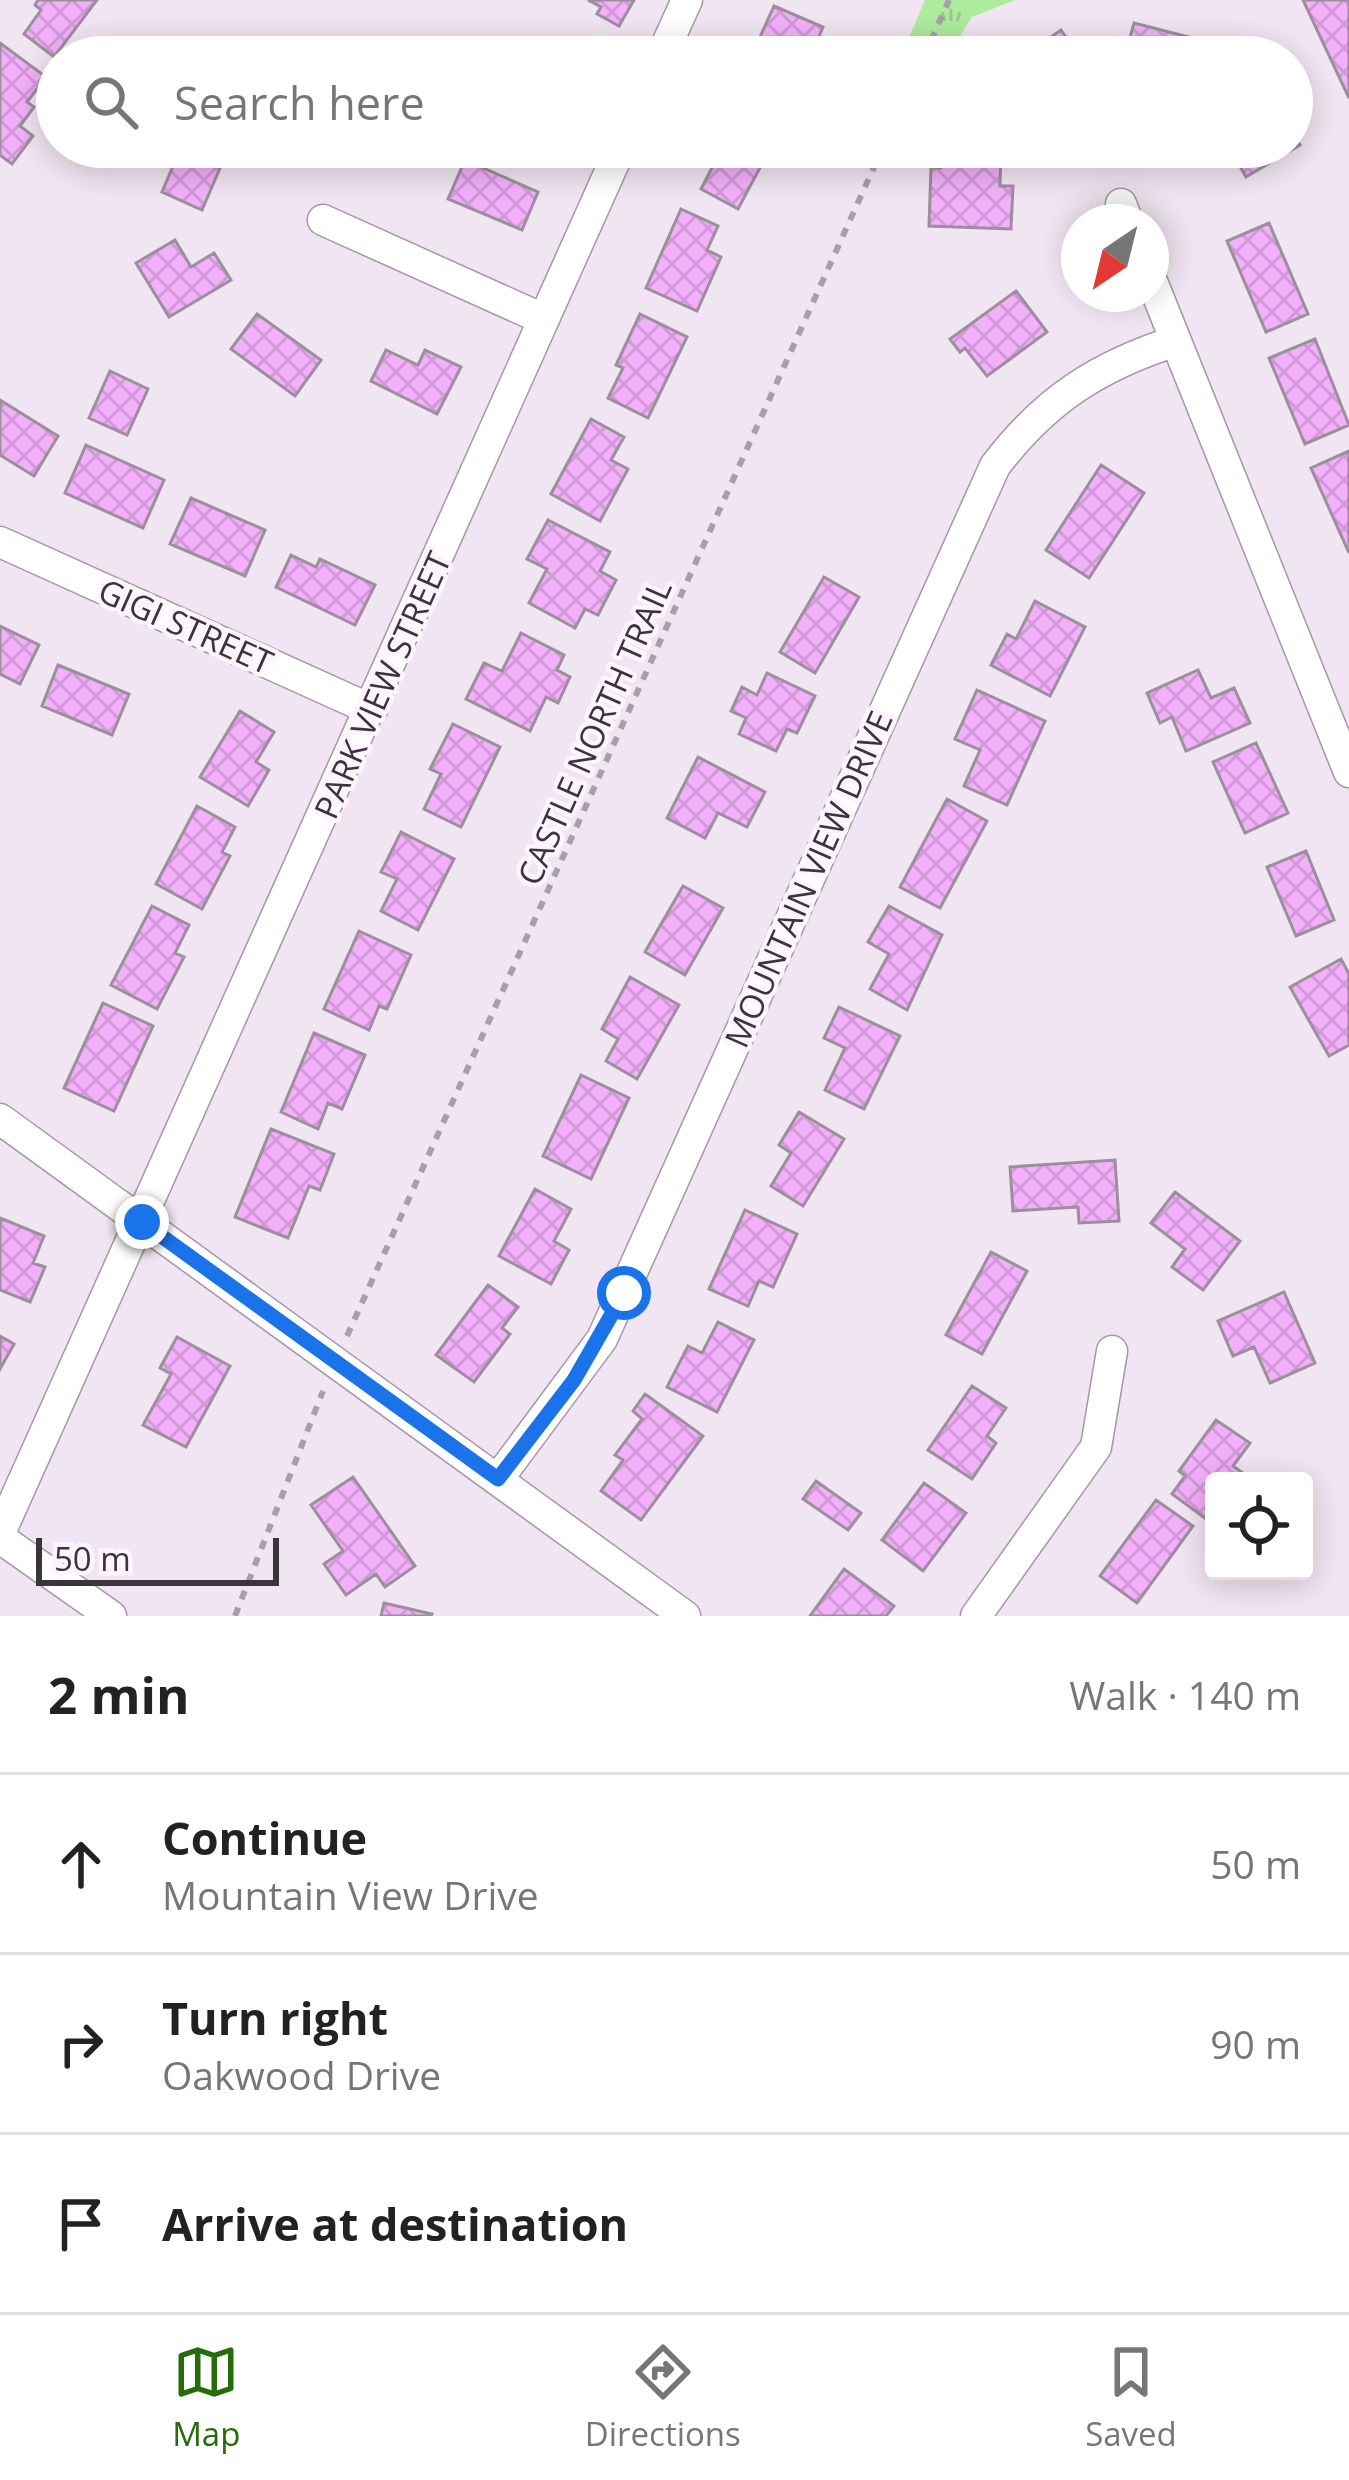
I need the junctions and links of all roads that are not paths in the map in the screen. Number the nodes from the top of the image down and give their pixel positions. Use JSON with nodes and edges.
{"nodes":[{"id":1,"x":687,"y":0,"type":"edge"},
{"id":2,"x":671,"y":36,"type":"edge"},
{"id":3,"x":612,"y":168,"type":"edge"},
{"id":4,"x":323,"y":220,"type":"dead end"},
{"id":5,"x":1165,"y":312,"type":"edge"},
{"id":6,"x":543,"y":320,"type":"junction"},
{"id":7,"x":1176,"y":340,"type":"junction"},
{"id":8,"x":0,"y":542,"type":"edge"},
{"id":9,"x":372,"y":710,"type":"junction"},
{"id":10,"x":1349,"y":772,"type":"edge"},
{"id":11,"x":0,"y":1119,"type":"edge"},
{"id":12,"x":142,"y":1222,"type":"junction"},
{"id":13,"x":1112,"y":1351,"type":"dead end"},
{"id":14,"x":498,"y":1479,"type":"junction"},
{"id":15,"x":0,"y":1536,"type":"edge"},
{"id":16,"x":112,"y":1616,"type":"edge"},
{"id":17,"x":685,"y":1616,"type":"edge"},
{"id":18,"x":976,"y":1616,"type":"edge"}],
"edges":[{"from":1,"to":2,"type":"street"},
{"from":3,"to":6,"type":"street","name":"PARK VIEW STREET"},
{"from":4,"to":6,"type":"street"},
{"from":5,"to":7,"type":"street"},
{"from":6,"to":9,"type":"street","name":"PARK VIEW STREET"},
{"from":7,"to":10,"type":"street"},
{"from":7,"to":14,"type":"street","name":"MOUNTAIN VIEW DRIVE"},
{"from":8,"to":9,"type":"street","name":"GIGI STREET"},
{"from":9,"to":12,"type":"street","name":"PARK VIEW STREET"},
{"from":11,"to":12,"type":"street"},
{"from":12,"to":14,"type":"street"},
{"from":12,"to":15,"type":"street","name":"PARK VIEW STREET"},
{"from":13,"to":18,"type":"street"},
{"from":14,"to":17,"type":"street"},
{"from":15,"to":16,"type":"street"}]}
